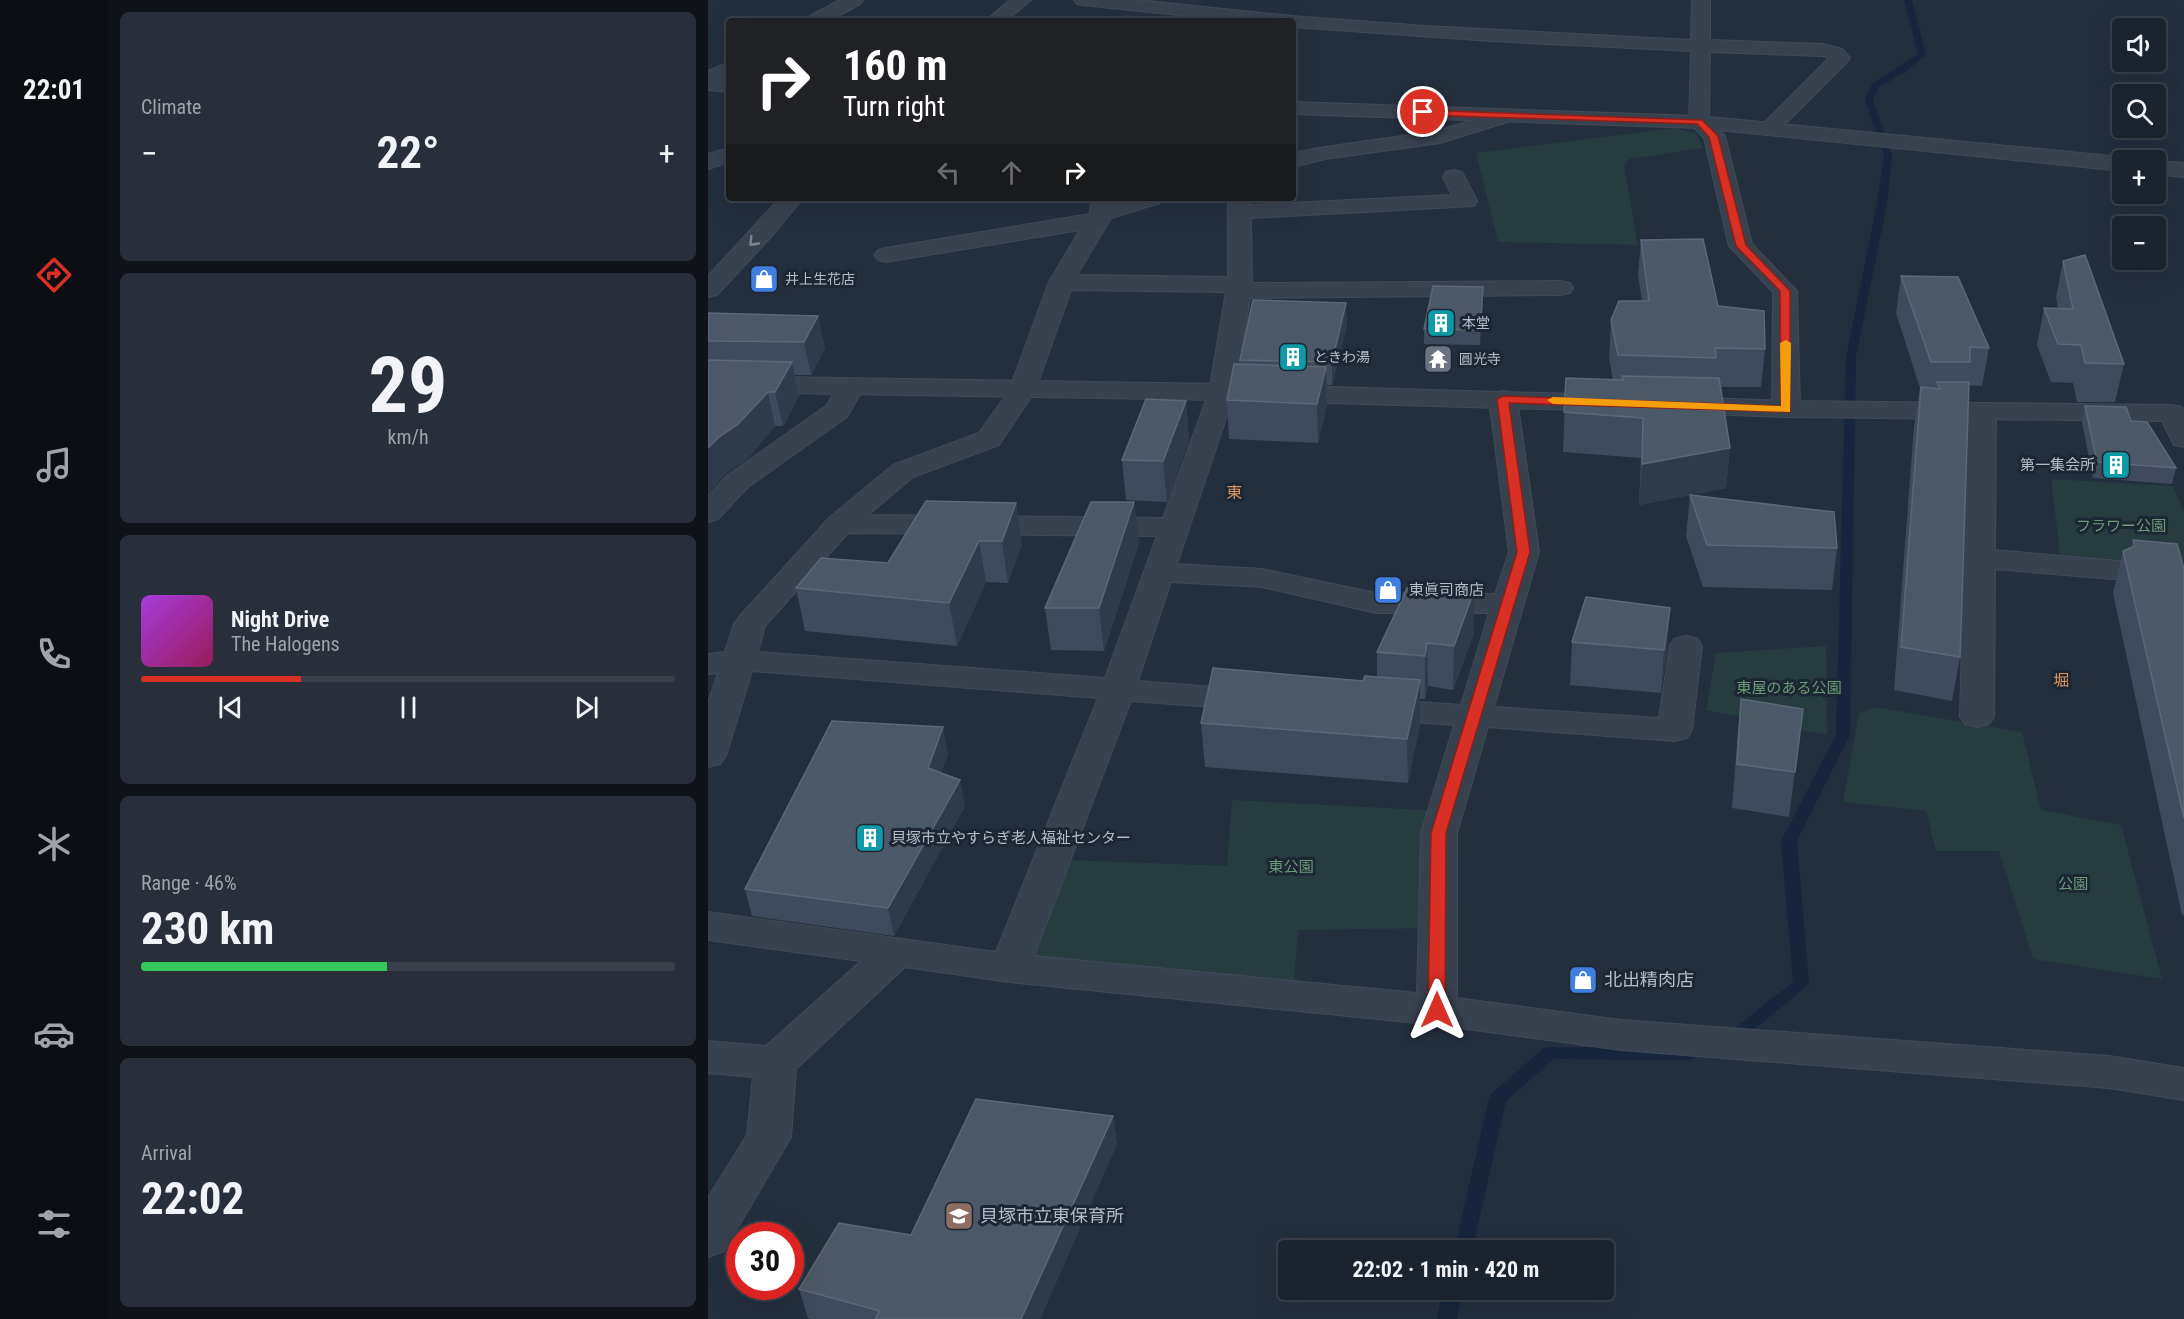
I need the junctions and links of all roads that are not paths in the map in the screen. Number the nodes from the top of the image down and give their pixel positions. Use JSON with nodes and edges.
{"nodes":[{"id":1,"x":854,"y":0,"type":"edge"},
{"id":2,"x":1022,"y":0,"type":"edge"},
{"id":3,"x":1083,"y":0,"type":"edge"},
{"id":4,"x":1701,"y":0,"type":"edge"},
{"id":5,"x":821,"y":18,"type":"edge"},
{"id":6,"x":998,"y":18,"type":"edge"},
{"id":7,"x":1261,"y":18,"type":"edge"},
{"id":8,"x":1296,"y":21,"type":"edge"},
{"id":9,"x":1701,"y":46,"type":"junction"},
{"id":10,"x":726,"y":70,"type":"edge"},
{"id":11,"x":708,"y":79,"type":"edge"},
{"id":12,"x":708,"y":84,"type":"edge"},
{"id":13,"x":726,"y":86,"type":"edge"},
{"id":14,"x":1296,"y":108,"type":"edge"},
{"id":15,"x":1510,"y":115,"type":"junction"},
{"id":16,"x":1699,"y":122,"type":"junction"},
{"id":17,"x":1769,"y":129,"type":"junction"},
{"id":18,"x":726,"y":155,"type":"edge"},
{"id":19,"x":1296,"y":159,"type":"edge"},
{"id":20,"x":708,"y":162,"type":"edge"},
{"id":21,"x":2112,"y":163,"type":"edge"},
{"id":22,"x":2166,"y":169,"type":"edge"},
{"id":23,"x":2184,"y":170,"type":"edge"},
{"id":24,"x":1454,"y":177,"type":"dead end"},
{"id":25,"x":789,"y":201,"type":"edge"},
{"id":26,"x":1139,"y":201,"type":"edge"},
{"id":27,"x":1239,"y":205,"type":"edge"},
{"id":28,"x":1100,"y":210,"type":"edge"},
{"id":29,"x":886,"y":255,"type":"dead end"},
{"id":30,"x":1061,"y":282,"type":"junction"},
{"id":31,"x":1239,"y":288,"type":"junction"},
{"id":32,"x":1561,"y":288,"type":"dead end"},
{"id":33,"x":708,"y":290,"type":"edge"},
{"id":34,"x":708,"y":384,"type":"edge"},
{"id":35,"x":851,"y":387,"type":"junction"},
{"id":36,"x":1022,"y":391,"type":"junction"},
{"id":37,"x":1222,"y":392,"type":"junction"},
{"id":38,"x":1503,"y":399,"type":"junction"},
{"id":39,"x":1786,"y":409,"type":"junction"},
{"id":40,"x":1982,"y":411,"type":"junction"},
{"id":41,"x":2184,"y":439,"type":"edge"},
{"id":42,"x":708,"y":513,"type":"edge"},
{"id":43,"x":840,"y":524,"type":"junction"},
{"id":44,"x":1175,"y":527,"type":"junction"},
{"id":45,"x":1979,"y":558,"type":"junction"},
{"id":46,"x":1159,"y":572,"type":"junction"},
{"id":47,"x":2184,"y":576,"type":"edge"},
{"id":48,"x":1508,"y":604,"type":"junction"},
{"id":49,"x":1686,"y":646,"type":"dead end"},
{"id":50,"x":723,"y":662,"type":"edge"},
{"id":51,"x":1118,"y":690,"type":"junction"},
{"id":52,"x":1283,"y":702,"type":"edge"},
{"id":53,"x":1342,"y":707,"type":"edge"},
{"id":54,"x":1472,"y":716,"type":"junction"},
{"id":55,"x":1977,"y":717,"type":"dead end"},
{"id":56,"x":708,"y":756,"type":"edge"},
{"id":57,"x":708,"y":926,"type":"edge"},
{"id":58,"x":897,"y":952,"type":"junction"},
{"id":59,"x":1009,"y":968,"type":"junction"},
{"id":60,"x":1437,"y":1010,"type":"junction"},
{"id":61,"x":708,"y":1057,"type":"edge"},
{"id":62,"x":775,"y":1063,"type":"junction"},
{"id":63,"x":2184,"y":1084,"type":"edge"},
{"id":64,"x":708,"y":1238,"type":"edge"}],
"edges":[{"from":1,"to":5,"type":"street"},
{"from":2,"to":6,"type":"street"},
{"from":3,"to":7,"type":"street"},
{"from":4,"to":9,"type":"street"},
{"from":8,"to":9,"type":"street"},
{"from":9,"to":16,"type":"street"},
{"from":9,"to":17,"type":"street"},
{"from":10,"to":11,"type":"street"},
{"from":12,"to":13,"type":"street"},
{"from":14,"to":15,"type":"street"},
{"from":15,"to":16,"type":"street"},
{"from":15,"to":19,"type":"street"},
{"from":16,"to":17,"type":"street"},
{"from":16,"to":39,"type":"street"},
{"from":17,"to":21,"type":"street"},
{"from":18,"to":20,"type":"street"},
{"from":22,"to":23,"type":"street"},
{"from":24,"to":27,"type":"street"},
{"from":25,"to":33,"type":"street","one_way":true},
{"from":26,"to":28,"type":"street"},
{"from":27,"to":31,"type":"street"},
{"from":28,"to":29,"type":"street"},
{"from":28,"to":30,"type":"street"},
{"from":30,"to":31,"type":"street"},
{"from":30,"to":36,"type":"street"},
{"from":31,"to":32,"type":"street"},
{"from":31,"to":37,"type":"street"},
{"from":34,"to":35,"type":"street"},
{"from":35,"to":36,"type":"street"},
{"from":35,"to":42,"type":"street"},
{"from":36,"to":37,"type":"street"},
{"from":36,"to":43,"type":"street"},
{"from":37,"to":38,"type":"street"},
{"from":37,"to":44,"type":"street"},
{"from":38,"to":39,"type":"street"},
{"from":38,"to":48,"type":"street"},
{"from":39,"to":40,"type":"street"},
{"from":40,"to":41,"type":"street"},
{"from":40,"to":45,"type":"street"},
{"from":43,"to":44,"type":"street"},
{"from":43,"to":50,"type":"street"},
{"from":44,"to":46,"type":"street"},
{"from":45,"to":47,"type":"street"},
{"from":45,"to":55,"type":"street"},
{"from":46,"to":48,"type":"street"},
{"from":46,"to":51,"type":"street"},
{"from":48,"to":54,"type":"street"},
{"from":49,"to":54,"type":"street"},
{"from":50,"to":51,"type":"street"},
{"from":50,"to":56,"type":"street"},
{"from":51,"to":52,"type":"street"},
{"from":51,"to":59,"type":"street"},
{"from":53,"to":54,"type":"street"},
{"from":54,"to":60,"type":"street"},
{"from":57,"to":58,"type":"street"},
{"from":58,"to":59,"type":"street"},
{"from":58,"to":62,"type":"street"},
{"from":59,"to":60,"type":"street"},
{"from":60,"to":63,"type":"street"},
{"from":61,"to":62,"type":"street"},
{"from":62,"to":64,"type":"street"}]}
